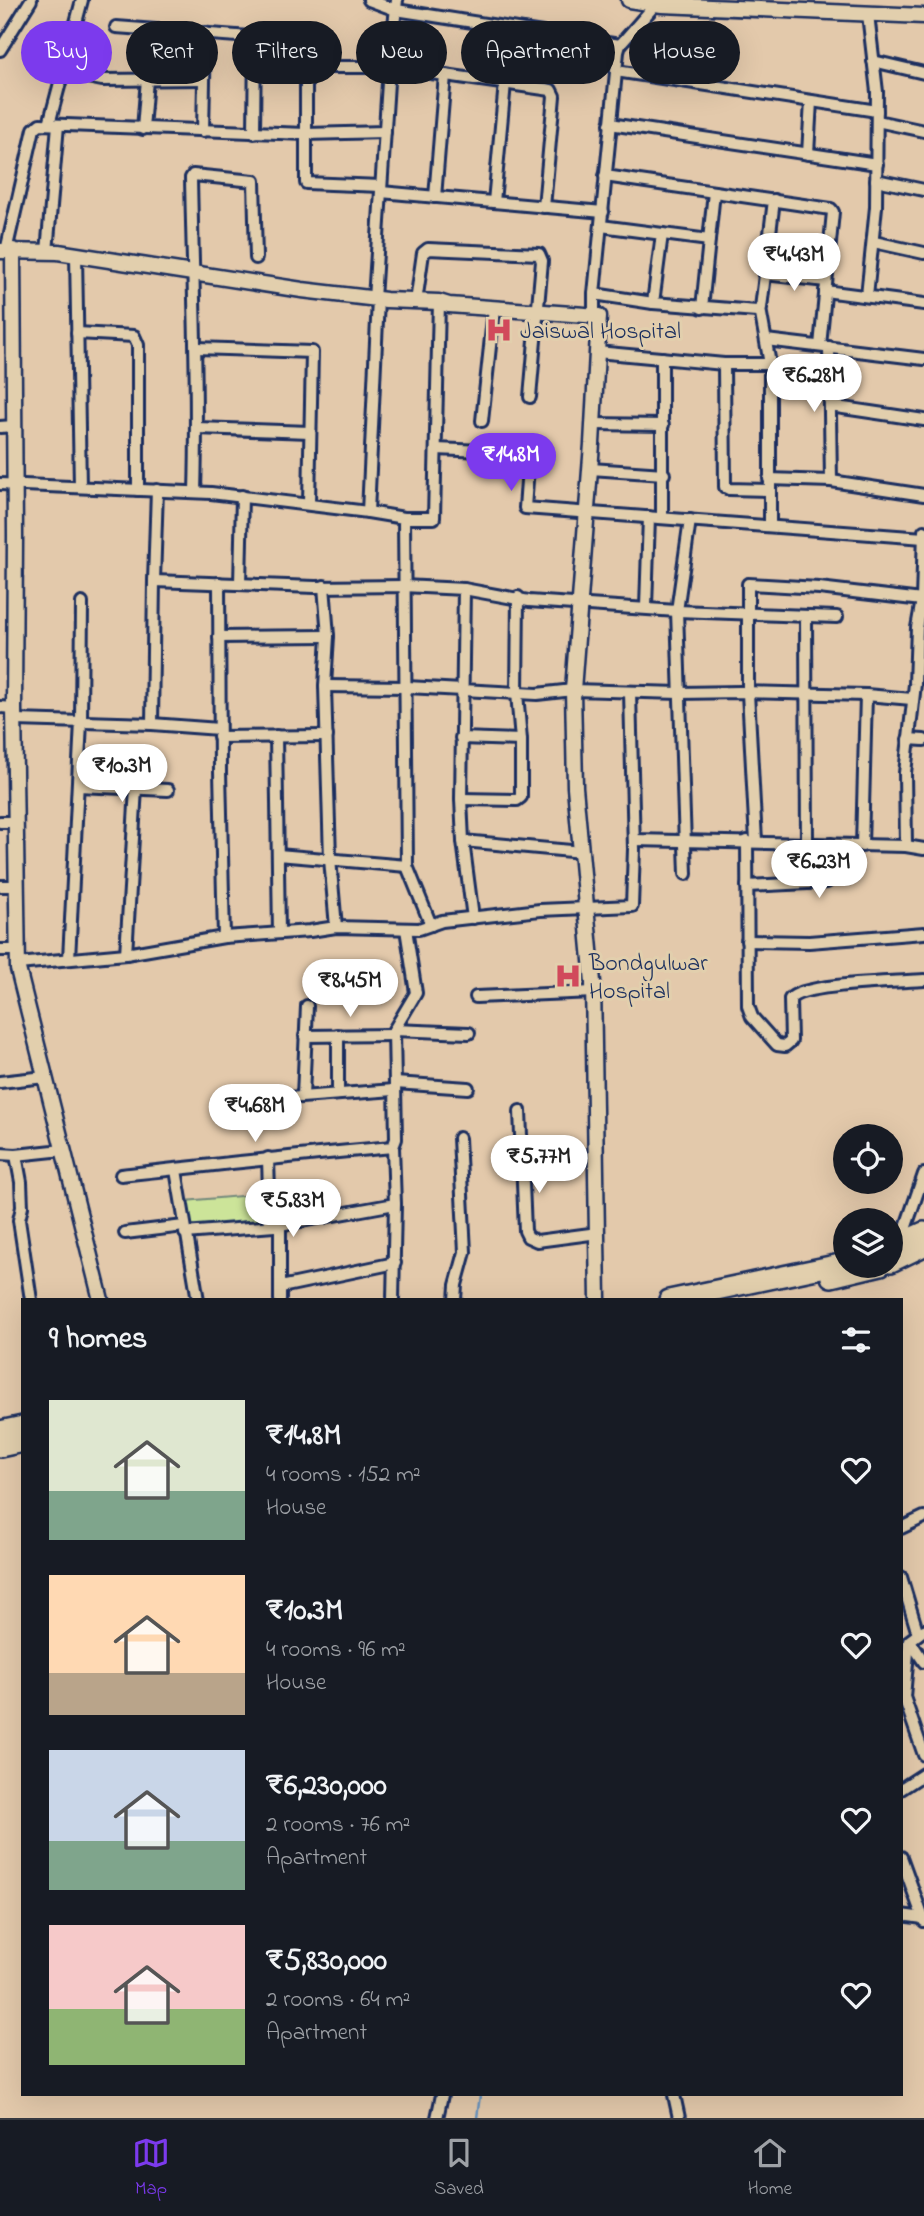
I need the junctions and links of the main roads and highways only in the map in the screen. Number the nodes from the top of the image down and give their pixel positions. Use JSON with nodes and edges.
{"nodes":[{"id":1,"x":924,"y":1232,"type":"edge"},
{"id":2,"x":903,"y":1242,"type":"edge"},
{"id":3,"x":924,"y":1246,"type":"edge"},
{"id":4,"x":903,"y":1256,"type":"edge"},
{"id":5,"x":833,"y":1266,"type":"edge"},
{"id":6,"x":833,"y":1277,"type":"edge"},
{"id":7,"x":715,"y":1296,"type":"edge"},
{"id":8,"x":693,"y":1298,"type":"edge"},
{"id":9,"x":744,"y":1298,"type":"edge"},
{"id":10,"x":21,"y":1426,"type":"edge"},
{"id":11,"x":0,"y":1431,"type":"edge"},
{"id":12,"x":21,"y":1442,"type":"edge"},
{"id":13,"x":0,"y":1447,"type":"edge"}],
"edges":[{"from":1,"to":2,"type":"highway"},
{"from":3,"to":4,"type":"highway"},
{"from":5,"to":7,"type":"highway"},
{"from":6,"to":9,"type":"highway"},
{"from":7,"to":8,"type":"highway"},
{"from":10,"to":11,"type":"highway"},
{"from":12,"to":13,"type":"highway"}]}
